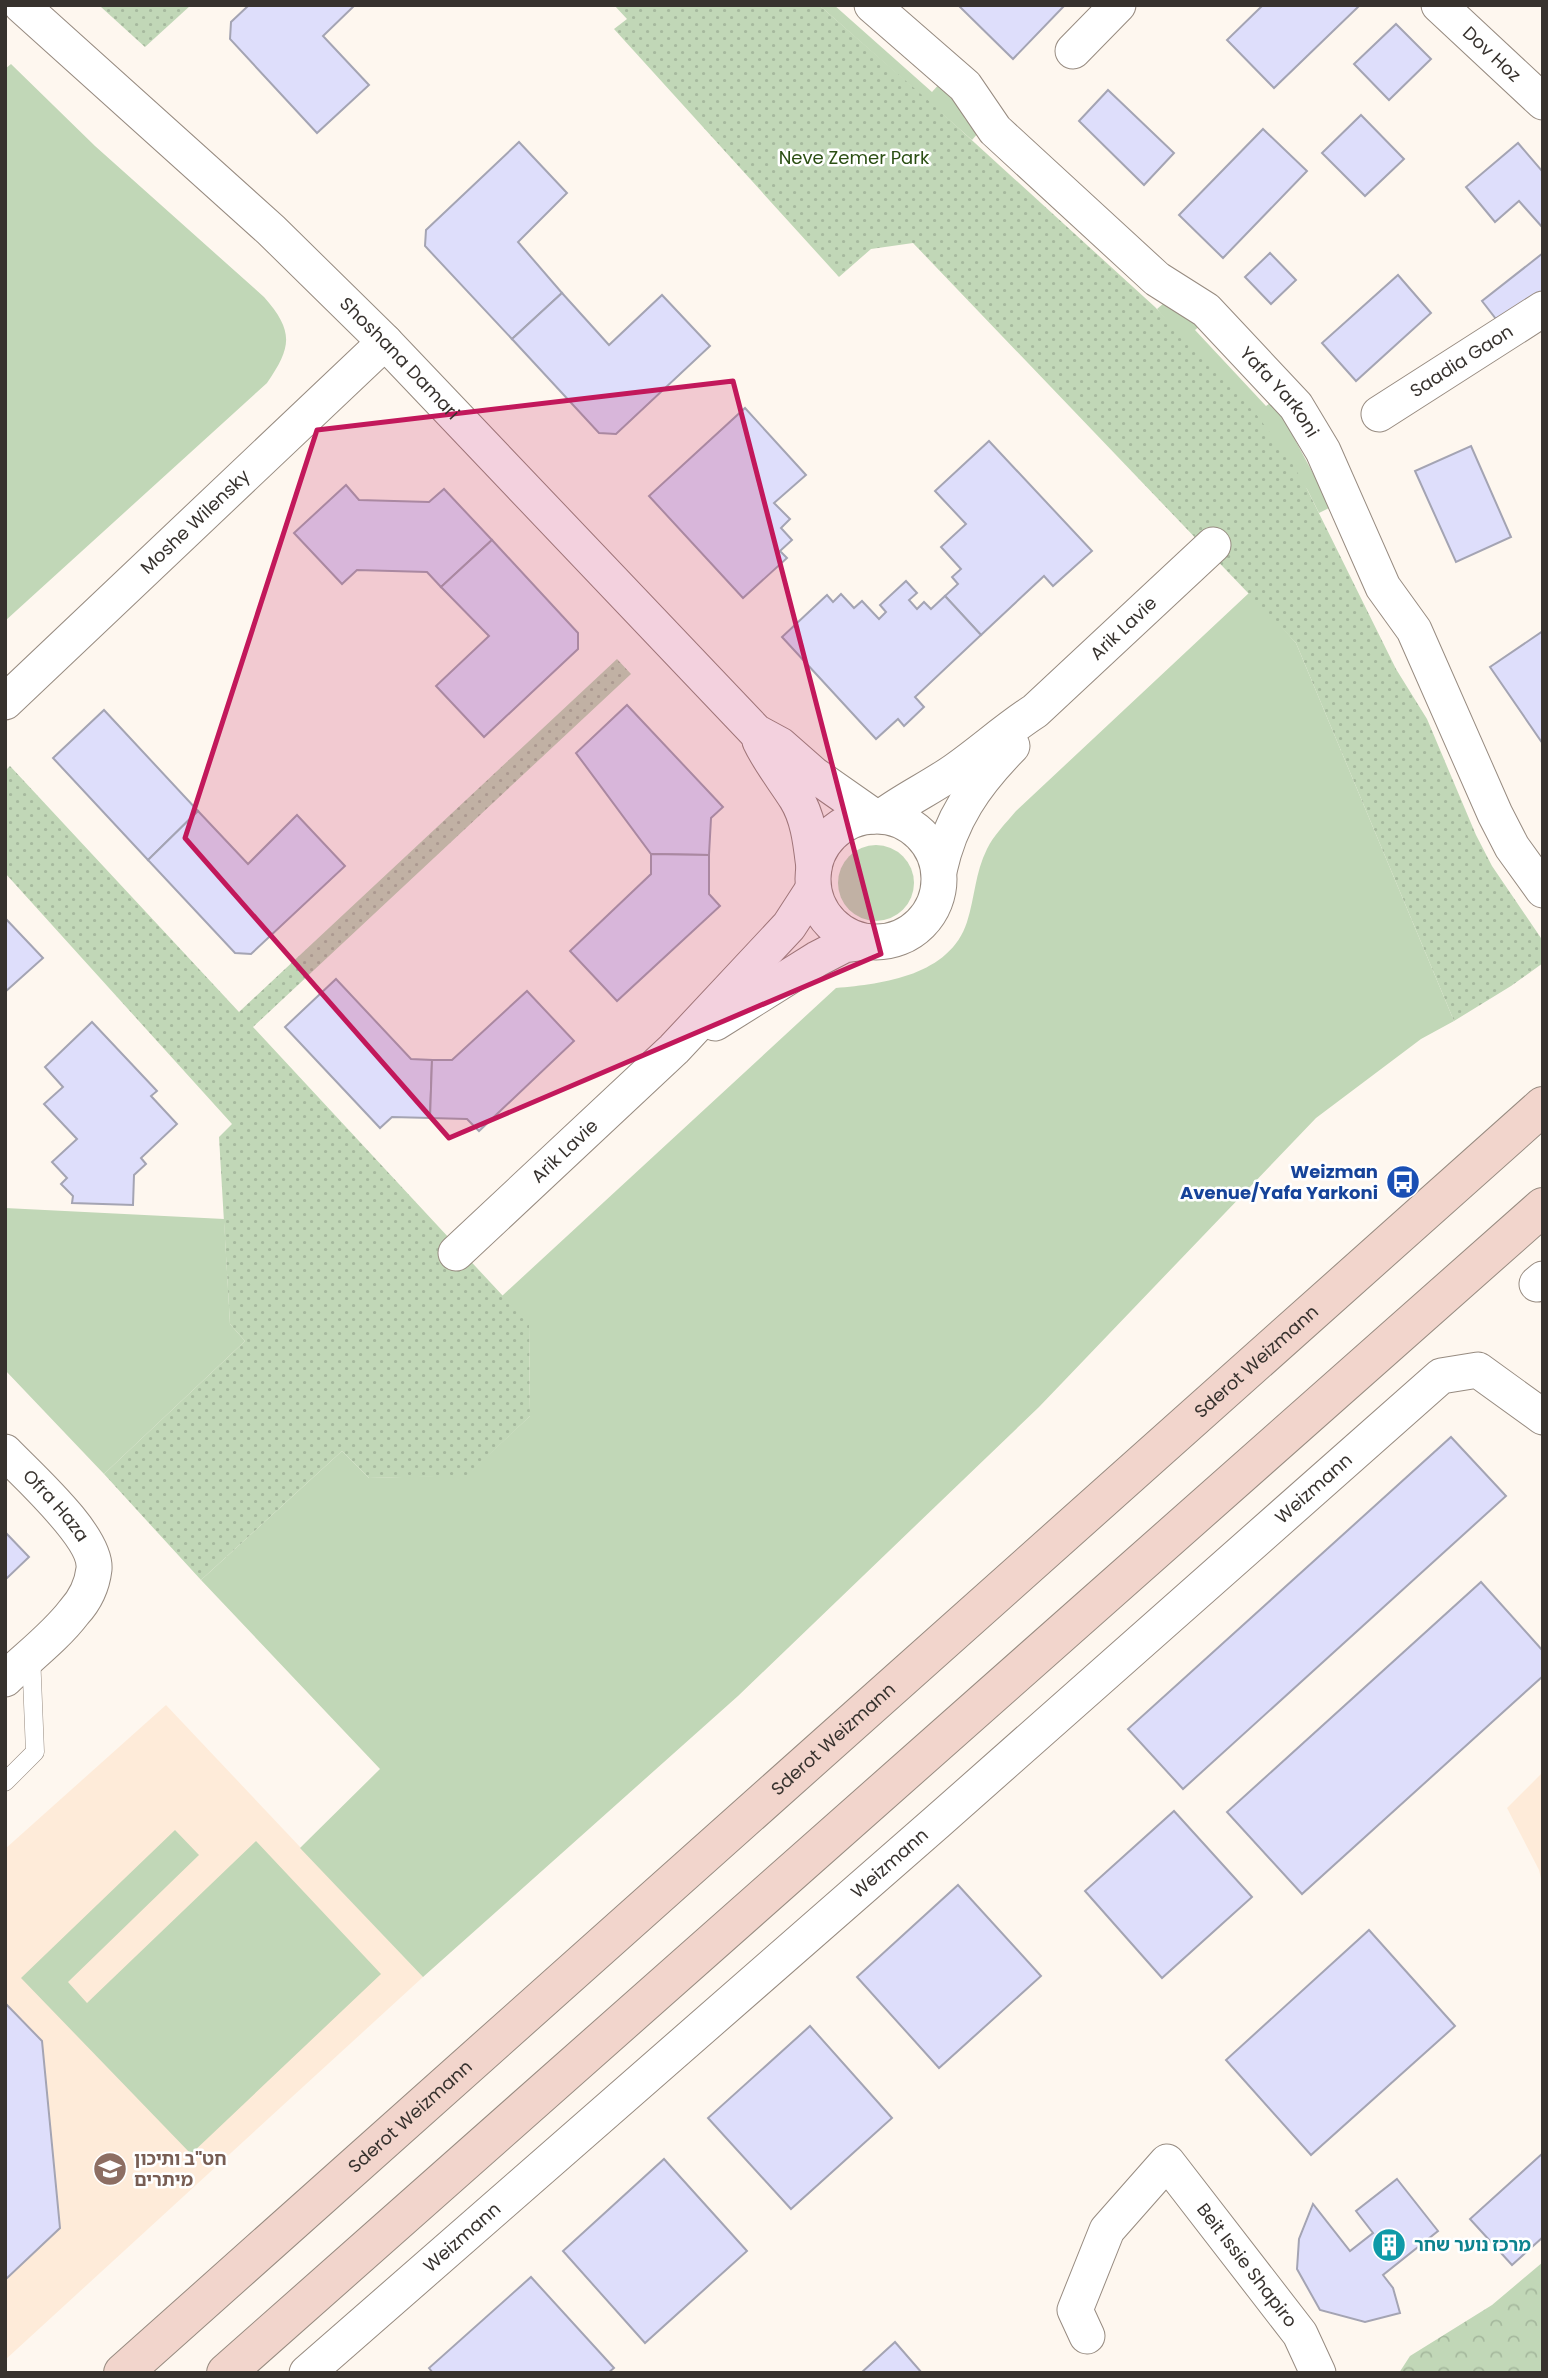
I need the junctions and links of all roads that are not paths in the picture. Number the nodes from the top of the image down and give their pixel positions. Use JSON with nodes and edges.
{"nodes":[{"id":1,"x":21,"y":5,"type":"edge"},
{"id":2,"x":872,"y":5,"type":"edge"},
{"id":3,"x":1118,"y":5,"type":"edge"},
{"id":4,"x":1439,"y":5,"type":"edge"},
{"id":5,"x":1073,"y":51,"type":"dead end"},
{"id":6,"x":1543,"y":102,"type":"edge"},
{"id":7,"x":1543,"y":309,"type":"edge"},
{"id":8,"x":385,"y":342,"type":"junction"},
{"id":9,"x":1379,"y":414,"type":"dead end"},
{"id":10,"x":1213,"y":545,"type":"dead end"},
{"id":11,"x":5,"y":702,"type":"edge"},
{"id":12,"x":1035,"y":711,"type":"junction"},
{"id":13,"x":756,"y":732,"type":"junction"},
{"id":14,"x":878,"y":816,"type":"junction"},
{"id":15,"x":939,"y":871,"type":"junction"},
{"id":16,"x":814,"y":879,"type":"junction"},
{"id":17,"x":1543,"y":890,"type":"edge"},
{"id":18,"x":866,"y":942,"type":"junction"},
{"id":19,"x":674,"y":1049,"type":"junction"},
{"id":20,"x":1543,"y":1106,"type":"edge"},
{"id":21,"x":1543,"y":1207,"type":"edge"},
{"id":22,"x":456,"y":1253,"type":"dead end"},
{"id":23,"x":1543,"y":1418,"type":"edge"},
{"id":24,"x":5,"y":1452,"type":"edge"},
{"id":25,"x":31,"y":1654,"type":"junction"},
{"id":26,"x":5,"y":1679,"type":"edge"},
{"id":27,"x":5,"y":1782,"type":"edge"},
{"id":28,"x":1087,"y":2336,"type":"dead end"},
{"id":29,"x":126,"y":2369,"type":"edge"},
{"id":30,"x":226,"y":2373,"type":"edge"},
{"id":31,"x":307,"y":2373,"type":"edge"},
{"id":32,"x":1318,"y":2373,"type":"edge"}],
"edges":[{"from":1,"to":8,"type":"street","name":"Shoshana Damari"},
{"from":2,"to":17,"type":"street","name":"Yafa Yarkoni"},
{"from":3,"to":5,"type":"street"},
{"from":4,"to":6,"type":"street","name":"Dov Hoz"},
{"from":7,"to":9,"type":"street","name":"Saadia Gaon"},
{"from":8,"to":11,"type":"street","name":"Moshe Wilensky"},
{"from":8,"to":13,"type":"street","name":"Shoshana Damari"},
{"from":10,"to":12,"type":"street","name":"Arik Lavie"},
{"from":12,"to":14,"type":"street","name":"Arik Lavie"},
{"from":12,"to":15,"type":"street","name":"Arik Lavie"},
{"from":13,"to":14,"type":"street","name":"Shoshana Damari"},
{"from":13,"to":16,"type":"street","name":"Shoshana Damari"},
{"from":14,"to":15,"type":"street"},
{"from":14,"to":16,"type":"street"},
{"from":15,"to":18,"type":"street"},
{"from":16,"to":18,"type":"street"},
{"from":16,"to":19,"type":"street","name":"Arik Lavie"},
{"from":18,"to":19,"type":"street","name":"Arik Lavie"},
{"from":19,"to":22,"type":"street","name":"Arik Lavie"},
{"from":20,"to":29,"type":"main road","name":"Sderot Weizmann"},
{"from":21,"to":30,"type":"main road"},
{"from":23,"to":31,"type":"street","name":"Weizmann"},
{"from":24,"to":25,"type":"street","name":"Ofra Haza"},
{"from":25,"to":26,"type":"street"},
{"from":25,"to":27,"type":"lane"},
{"from":28,"to":32,"type":"street","name":"Beit Issie Shapiro"}]}
